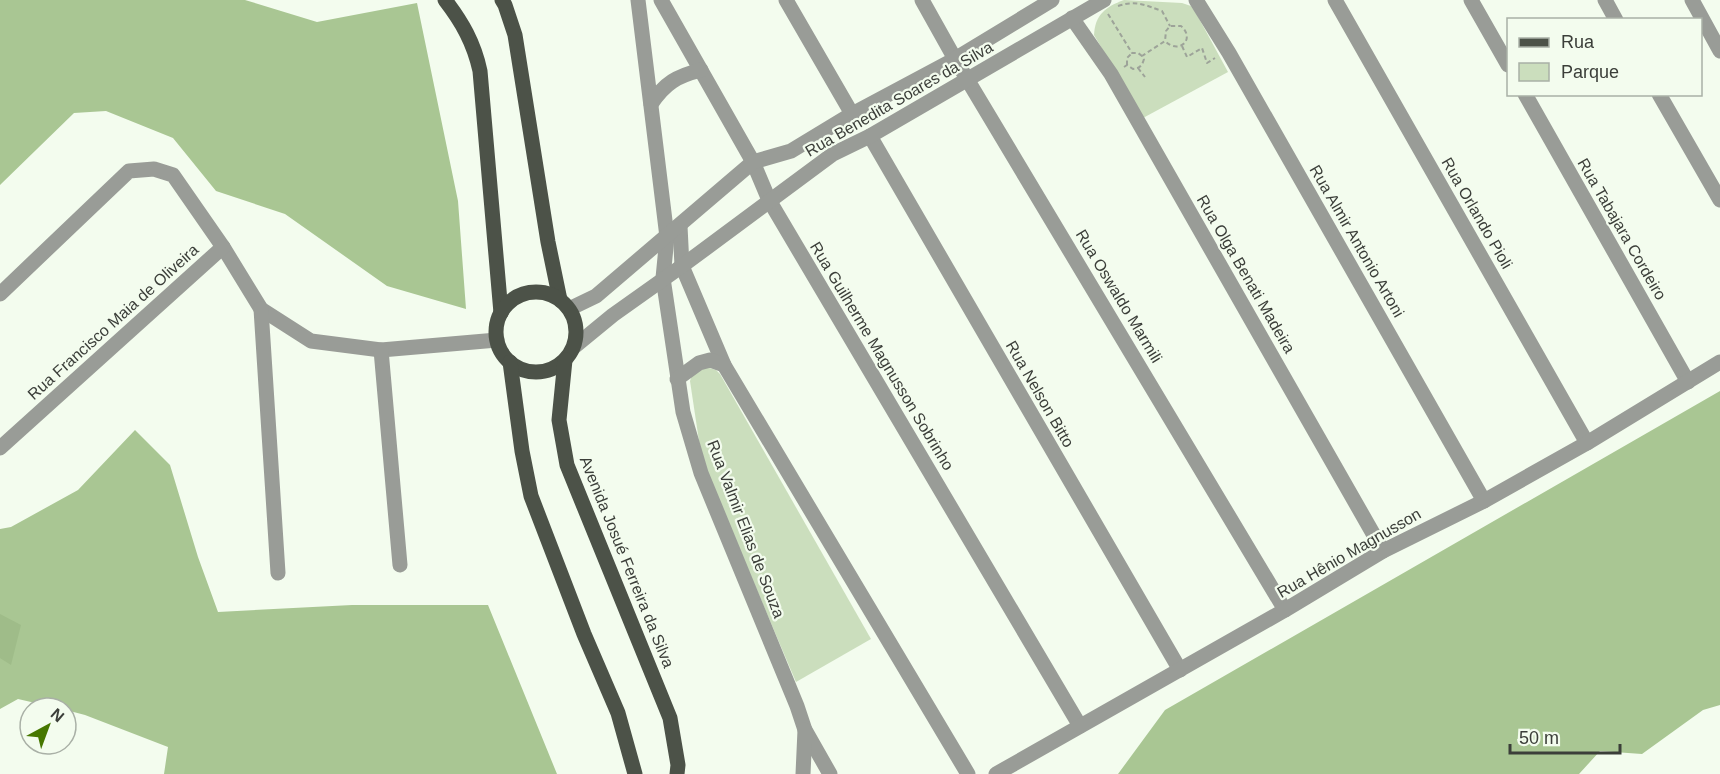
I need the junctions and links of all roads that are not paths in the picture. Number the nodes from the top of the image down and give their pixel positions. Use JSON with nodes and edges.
{"nodes":[{"id":1,"x":445,"y":0,"type":"edge"},
{"id":2,"x":502,"y":0,"type":"edge"},
{"id":3,"x":638,"y":0,"type":"edge"},
{"id":4,"x":661,"y":0,"type":"edge"},
{"id":5,"x":786,"y":0,"type":"edge"},
{"id":6,"x":922,"y":0,"type":"edge"},
{"id":7,"x":1052,"y":0,"type":"edge"},
{"id":8,"x":1197,"y":0,"type":"edge"},
{"id":9,"x":1335,"y":0,"type":"edge"},
{"id":10,"x":1471,"y":0,"type":"edge"},
{"id":11,"x":1605,"y":0,"type":"edge"},
{"id":12,"x":1692,"y":0,"type":"edge"},
{"id":13,"x":1108,"y":7,"type":"edge"},
{"id":14,"x":1072,"y":18,"type":"junction"},
{"id":15,"x":1615,"y":18,"type":"edge"},
{"id":16,"x":1702,"y":18,"type":"edge"},
{"id":17,"x":1702,"y":18,"type":"edge"},
{"id":18,"x":1720,"y":51,"type":"edge"},
{"id":19,"x":956,"y":59,"type":"junction"},
{"id":20,"x":1507,"y":63,"type":"edge"},
{"id":21,"x":701,"y":70,"type":"junction"},
{"id":22,"x":969,"y":80,"type":"junction"},
{"id":23,"x":1526,"y":96,"type":"edge"},
{"id":24,"x":1660,"y":96,"type":"edge"},
{"id":25,"x":651,"y":104,"type":"junction"},
{"id":26,"x":852,"y":114,"type":"junction"},
{"id":27,"x":870,"y":136,"type":"junction"},
{"id":28,"x":753,"y":162,"type":"junction"},
{"id":29,"x":769,"y":200,"type":"junction"},
{"id":30,"x":1720,"y":200,"type":"edge"},
{"id":31,"x":680,"y":226,"type":"junction"},
{"id":32,"x":667,"y":237,"type":"junction"},
{"id":33,"x":224,"y":247,"type":"junction"},
{"id":34,"x":682,"y":266,"type":"junction"},
{"id":35,"x":663,"y":278,"type":"junction"},
{"id":36,"x":0,"y":294,"type":"edge"},
{"id":37,"x":565,"y":305,"type":"junction"},
{"id":38,"x":261,"y":309,"type":"junction"},
{"id":39,"x":501,"y":313,"type":"junction"},
{"id":40,"x":497,"y":340,"type":"junction"},
{"id":41,"x":381,"y":350,"type":"junction"},
{"id":42,"x":569,"y":354,"type":"junction"},
{"id":43,"x":510,"y":362,"type":"junction"},
{"id":44,"x":1720,"y":362,"type":"edge"},
{"id":45,"x":724,"y":365,"type":"junction"},
{"id":46,"x":677,"y":380,"type":"junction"},
{"id":47,"x":1688,"y":382,"type":"junction"},
{"id":48,"x":1587,"y":443,"type":"junction"},
{"id":49,"x":0,"y":448,"type":"edge"},
{"id":50,"x":1484,"y":501,"type":"junction"},
{"id":51,"x":1383,"y":551,"type":"junction"},
{"id":52,"x":400,"y":565,"type":"dead end"},
{"id":53,"x":278,"y":573,"type":"dead end"},
{"id":54,"x":1285,"y":610,"type":"junction"},
{"id":55,"x":1180,"y":670,"type":"junction"},
{"id":56,"x":1080,"y":726,"type":"junction"},
{"id":57,"x":805,"y":730,"type":"junction"},
{"id":58,"x":635,"y":774,"type":"edge"},
{"id":59,"x":677,"y":774,"type":"edge"},
{"id":60,"x":803,"y":774,"type":"edge"},
{"id":61,"x":830,"y":774,"type":"edge"},
{"id":62,"x":968,"y":774,"type":"edge"},
{"id":63,"x":996,"y":774,"type":"edge"}],
"edges":[{"from":1,"to":39,"type":"main road"},
{"from":2,"to":37,"type":"main road"},
{"from":3,"to":25,"type":"street","name":"Rua Valmir Elias de Souza"},
{"from":4,"to":21,"type":"street","name":"Rua Guilherme Magnusson Sobrinho"},
{"from":5,"to":26,"type":"street"},
{"from":6,"to":19,"type":"street","name":"Rua Oswaldo Marmili"},
{"from":7,"to":19,"type":"street","name":"Rua Benedita Soares da Silva"},
{"from":8,"to":50,"type":"street","name":"Rua Almir Antonio Artoni"},
{"from":9,"to":48,"type":"street","name":"Rua Orlando Pioli"},
{"from":10,"to":20,"type":"street"},
{"from":11,"to":15,"type":"street"},
{"from":12,"to":16,"type":"street"},
{"from":13,"to":14,"type":"street","name":"Rua Benedita Soares da Silva"},
{"from":14,"to":22,"type":"street","name":"Rua Benedita Soares da Silva"},
{"from":14,"to":51,"type":"street","name":"Rua Olga Benati Madeira"},
{"from":17,"to":18,"type":"street"},
{"from":19,"to":22,"type":"street","name":"Rua Oswaldo Marmili"},
{"from":19,"to":26,"type":"street","name":"Rua Benedita Soares da Silva"},
{"from":21,"to":25,"type":"street"},
{"from":21,"to":28,"type":"street","name":"Rua Guilherme Magnusson Sobrinho"},
{"from":22,"to":27,"type":"street","name":"Rua Benedita Soares da Silva"},
{"from":22,"to":54,"type":"street","name":"Rua Oswaldo Marmili"},
{"from":23,"to":47,"type":"street","name":"Rua Tabajara Cordeiro"},
{"from":24,"to":30,"type":"street"},
{"from":25,"to":32,"type":"street","name":"Rua Valmir Elias de Souza"},
{"from":26,"to":28,"type":"street","name":"Rua Benedita Soares da Silva"},
{"from":27,"to":29,"type":"street","name":"Rua Benedita Soares da Silva"},
{"from":27,"to":55,"type":"street","name":"Rua Nelson Bitto"},
{"from":28,"to":29,"type":"street","name":"Rua Guilherme Magnusson Sobrinho"},
{"from":28,"to":31,"type":"street","name":"Rua Benedita Soares da Silva"},
{"from":29,"to":34,"type":"street","name":"Rua Benedita Soares da Silva"},
{"from":29,"to":56,"type":"street","name":"Rua Guilherme Magnusson Sobrinho"},
{"from":31,"to":32,"type":"street","name":"Rua Benedita Soares da Silva"},
{"from":31,"to":34,"type":"street"},
{"from":32,"to":35,"type":"street","name":"Rua Valmir Elias de Souza"},
{"from":32,"to":37,"type":"street","name":"Rua Benedita Soares da Silva"},
{"from":33,"to":36,"type":"street"},
{"from":33,"to":38,"type":"street"},
{"from":33,"to":49,"type":"street","name":"Rua Francisco Maia de Oliveira"},
{"from":34,"to":35,"type":"street","name":"Rua Benedita Soares da Silva"},
{"from":34,"to":45,"type":"street"},
{"from":35,"to":42,"type":"street","name":"Rua Benedita Soares da Silva"},
{"from":35,"to":46,"type":"street","name":"Rua Valmir Elias de Souza"},
{"from":37,"to":39,"type":"main road"},
{"from":37,"to":42,"type":"main road"},
{"from":38,"to":41,"type":"street"},
{"from":38,"to":53,"type":"street"},
{"from":39,"to":40,"type":"main road"},
{"from":40,"to":41,"type":"street"},
{"from":40,"to":43,"type":"main road"},
{"from":41,"to":52,"type":"street"},
{"from":42,"to":43,"type":"main road"},
{"from":42,"to":59,"type":"main road","name":"Avenida Josué Ferreira da Silva"},
{"from":43,"to":58,"type":"main road"},
{"from":44,"to":47,"type":"street","name":"Rua Hênio Magnusson"},
{"from":45,"to":46,"type":"street"},
{"from":45,"to":62,"type":"street"},
{"from":46,"to":57,"type":"street","name":"Rua Valmir Elias de Souza"},
{"from":47,"to":48,"type":"street","name":"Rua Hênio Magnusson"},
{"from":48,"to":50,"type":"street","name":"Rua Hênio Magnusson"},
{"from":50,"to":51,"type":"street","name":"Rua Hênio Magnusson"},
{"from":51,"to":54,"type":"street","name":"Rua Hênio Magnusson"},
{"from":54,"to":55,"type":"street","name":"Rua Hênio Magnusson"},
{"from":55,"to":56,"type":"street","name":"Rua Hênio Magnusson"},
{"from":56,"to":63,"type":"street","name":"Rua Hênio Magnusson"},
{"from":57,"to":60,"type":"street"},
{"from":57,"to":61,"type":"street","name":"Rua Valmir Elias de Souza"}]}
